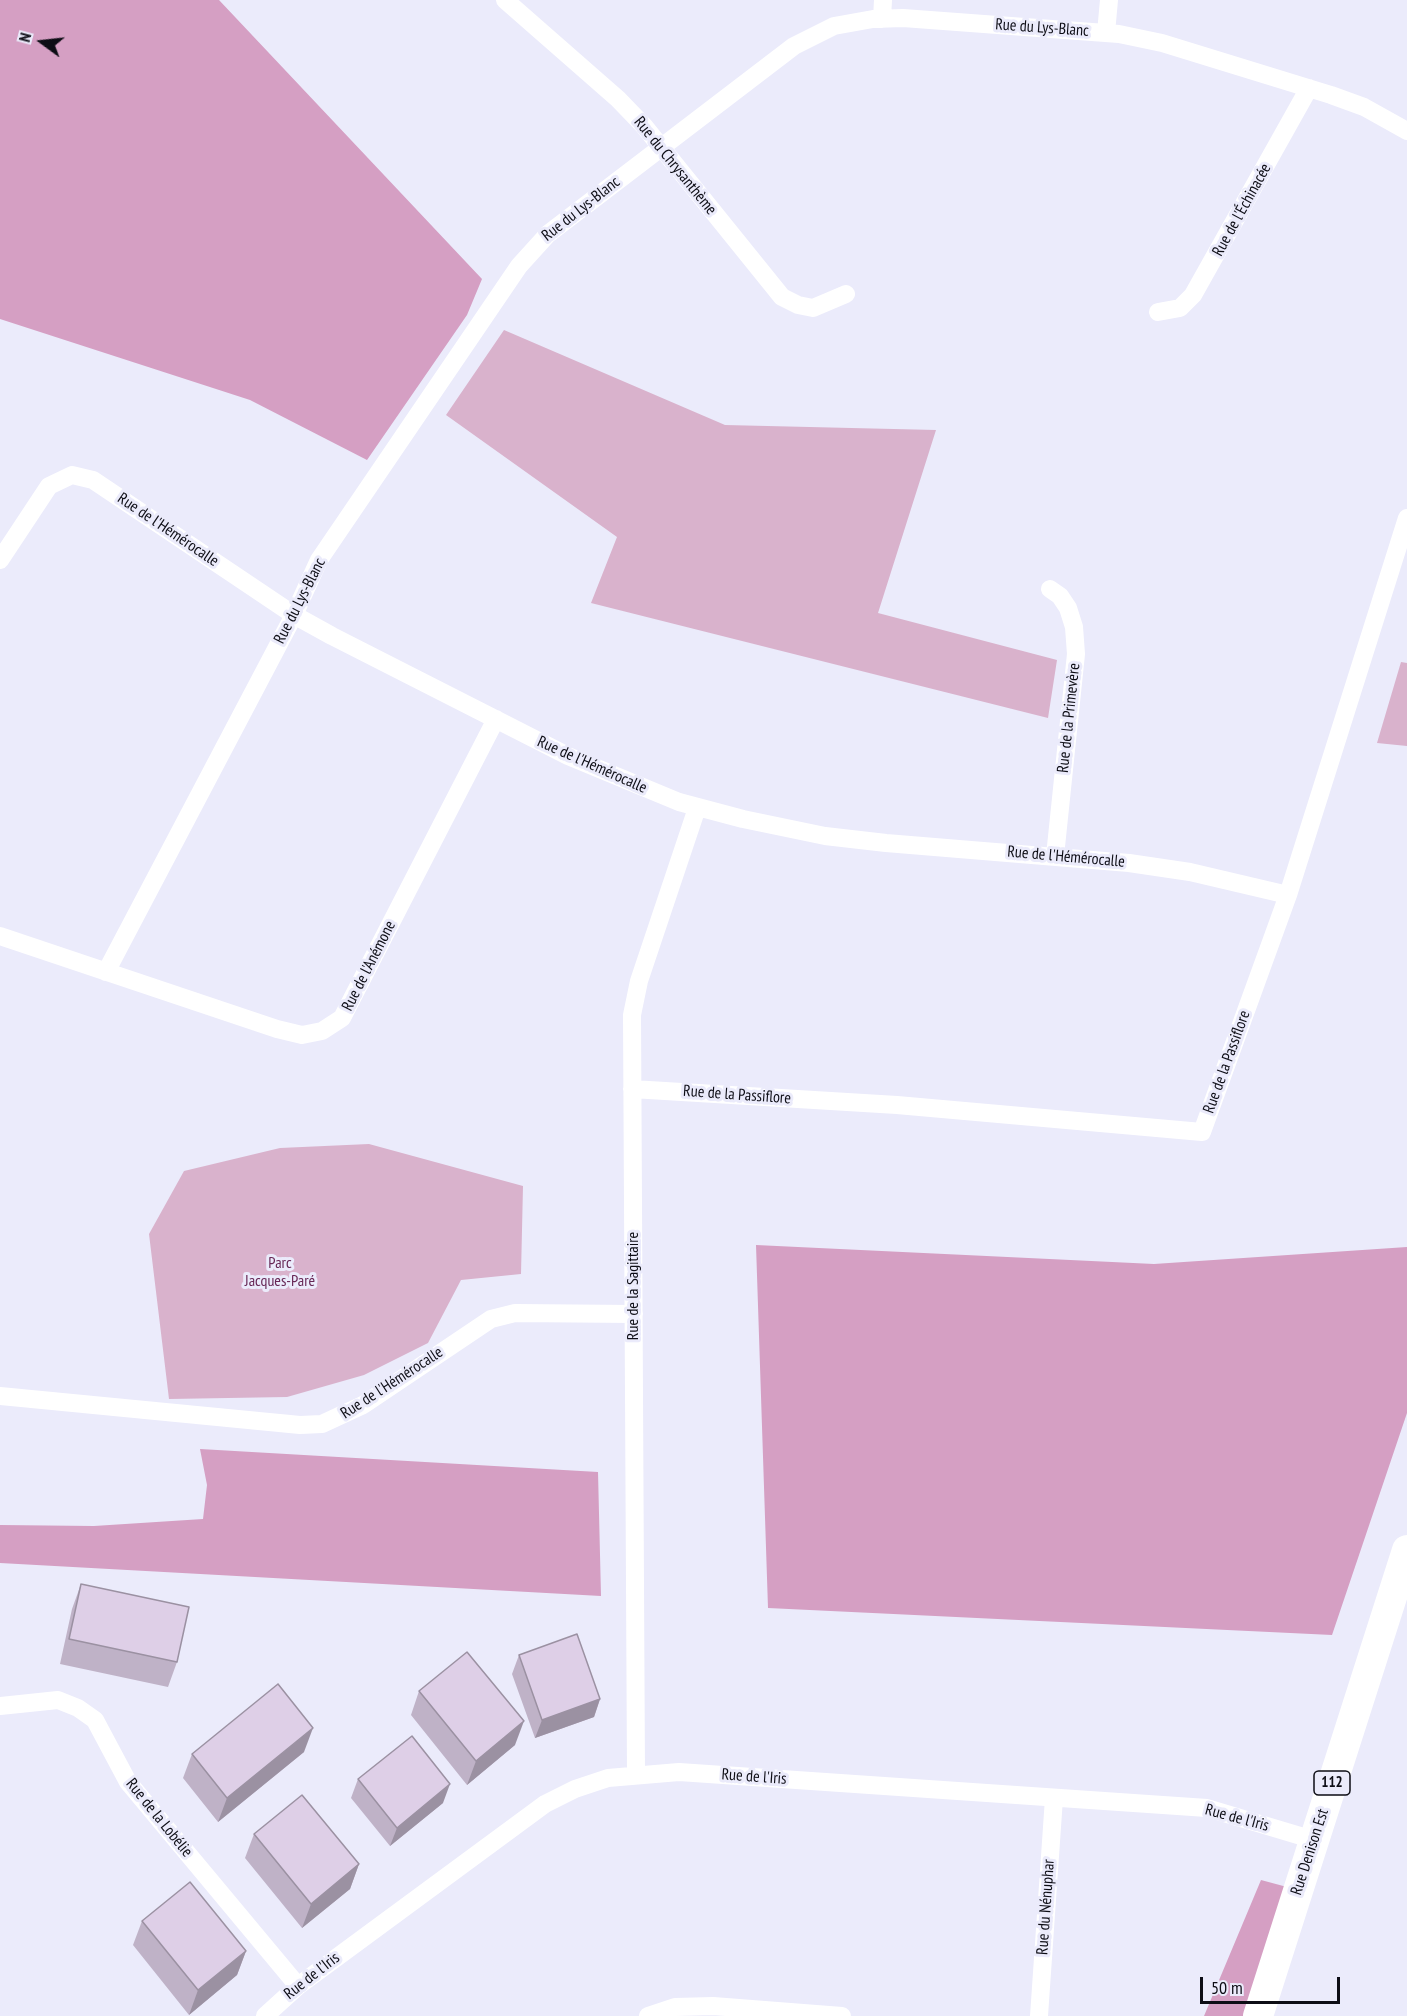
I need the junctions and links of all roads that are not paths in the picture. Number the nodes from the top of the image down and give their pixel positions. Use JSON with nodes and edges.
{"nodes":[{"id":1,"x":505,"y":0,"type":"edge"},
{"id":2,"x":883,"y":0,"type":"edge"},
{"id":3,"x":1108,"y":0,"type":"edge"},
{"id":4,"x":882,"y":19,"type":"junction"},
{"id":5,"x":1106,"y":33,"type":"junction"},
{"id":6,"x":1309,"y":88,"type":"junction"},
{"id":7,"x":1407,"y":130,"type":"edge"},
{"id":8,"x":660,"y":148,"type":"junction"},
{"id":9,"x":846,"y":294,"type":"dead end"},
{"id":10,"x":1158,"y":312,"type":"dead end"},
{"id":11,"x":1407,"y":518,"type":"edge"},
{"id":12,"x":0,"y":560,"type":"edge"},
{"id":13,"x":1050,"y":589,"type":"dead end"},
{"id":14,"x":294,"y":615,"type":"junction"},
{"id":15,"x":496,"y":719,"type":"junction"},
{"id":16,"x":697,"y":808,"type":"junction"},
{"id":17,"x":1055,"y":856,"type":"junction"},
{"id":18,"x":1288,"y":895,"type":"junction"},
{"id":19,"x":0,"y":936,"type":"edge"},
{"id":20,"x":106,"y":972,"type":"junction"},
{"id":21,"x":632,"y":1089,"type":"junction"},
{"id":22,"x":634,"y":1314,"type":"junction"},
{"id":23,"x":0,"y":1396,"type":"edge"},
{"id":24,"x":1407,"y":1550,"type":"edge"},
{"id":25,"x":0,"y":1706,"type":"edge"},
{"id":26,"x":636,"y":1774,"type":"junction"},
{"id":27,"x":1054,"y":1798,"type":"junction"},
{"id":28,"x":1314,"y":1840,"type":"junction"},
{"id":29,"x":298,"y":1986,"type":"junction"},
{"id":30,"x":265,"y":2016,"type":"edge"},
{"id":31,"x":648,"y":2016,"type":"edge"},
{"id":32,"x":842,"y":2016,"type":"edge"},
{"id":33,"x":1039,"y":2016,"type":"edge"},
{"id":34,"x":1258,"y":2016,"type":"edge"}],
"edges":[{"from":1,"to":8,"type":"street","name":"Rue du Chrysanthème"},
{"from":2,"to":4,"type":"street"},
{"from":3,"to":5,"type":"street"},
{"from":4,"to":5,"type":"street","name":"Rue du Lys-Blanc"},
{"from":4,"to":8,"type":"street","name":"Rue du Lys-Blanc"},
{"from":5,"to":6,"type":"street","name":"Rue du Lys-Blanc"},
{"from":6,"to":7,"type":"street","name":"Rue du Lys-Blanc"},
{"from":6,"to":10,"type":"street","name":"Rue de l'Échinacée"},
{"from":8,"to":9,"type":"street","name":"Rue du Chrysanthème"},
{"from":8,"to":14,"type":"street","name":"Rue du Lys-Blanc"},
{"from":11,"to":18,"type":"street","name":"Rue de la Passiflore"},
{"from":12,"to":14,"type":"street","name":"Rue de l'Hémérocalle"},
{"from":13,"to":17,"type":"street","name":"Rue de la Primevère"},
{"from":14,"to":15,"type":"street","name":"Rue de l'Hémérocalle"},
{"from":14,"to":20,"type":"street","name":"Rue du Lys-Blanc"},
{"from":15,"to":16,"type":"street","name":"Rue de l'Hémérocalle"},
{"from":15,"to":20,"type":"street","name":"Rue de l'Anémone"},
{"from":16,"to":17,"type":"street","name":"Rue de l'Hémérocalle"},
{"from":16,"to":21,"type":"street","name":"Rue de la Sagittaire"},
{"from":17,"to":18,"type":"street","name":"Rue de l'Hémérocalle"},
{"from":18,"to":21,"type":"street","name":"Rue de la Passiflore"},
{"from":19,"to":20,"type":"street","name":"Rue de l'Anémone"},
{"from":21,"to":22,"type":"street","name":"Rue de la Sagittaire"},
{"from":22,"to":23,"type":"street","name":"Rue de l'Hémérocalle"},
{"from":22,"to":26,"type":"street","name":"Rue de la Sagittaire"},
{"from":24,"to":28,"type":"main road","name":"Rue Denison Est","number":"112"},
{"from":25,"to":29,"type":"street","name":"Rue de la Lobélie"},
{"from":26,"to":27,"type":"street","name":"Rue de l'Iris"},
{"from":26,"to":29,"type":"street","name":"Rue de l'Iris"},
{"from":27,"to":28,"type":"street","name":"Rue de l'Iris"},
{"from":27,"to":33,"type":"street","name":"Rue du Nénuphar"},
{"from":28,"to":34,"type":"main road","name":"Rue Denison Est","number":"112"},
{"from":29,"to":30,"type":"street","name":"Rue de l'Iris"},
{"from":31,"to":32,"type":"street"}]}
